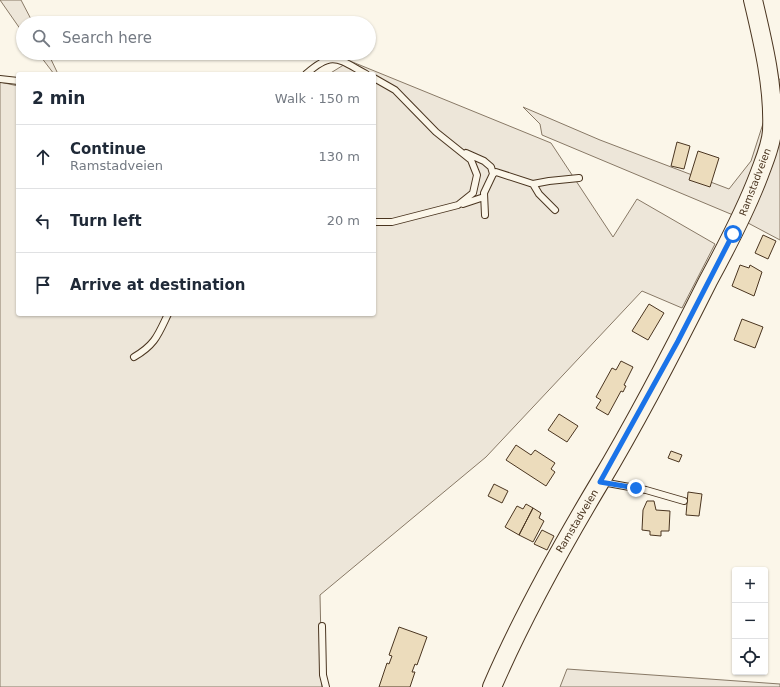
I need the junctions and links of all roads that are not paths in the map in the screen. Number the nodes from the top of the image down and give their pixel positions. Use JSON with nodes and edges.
{"nodes":[{"id":1,"x":753,"y":0,"type":"edge"},
{"id":2,"x":326,"y":60,"type":"edge"},
{"id":3,"x":340,"y":60,"type":"edge"},
{"id":4,"x":309,"y":72,"type":"edge"},
{"id":5,"x":362,"y":72,"type":"edge"},
{"id":6,"x":0,"y":79,"type":"edge"},
{"id":7,"x":376,"y":79,"type":"edge"},
{"id":8,"x":16,"y":81,"type":"edge"},
{"id":9,"x":452,"y":144,"type":"junction"},
{"id":10,"x":493,"y":174,"type":"junction"},
{"id":11,"x":579,"y":178,"type":"dead end"},
{"id":12,"x":533,"y":184,"type":"junction"},
{"id":13,"x":484,"y":197,"type":"junction"},
{"id":14,"x":458,"y":205,"type":"junction"},
{"id":15,"x":555,"y":210,"type":"dead end"},
{"id":16,"x":485,"y":215,"type":"dead end"},
{"id":17,"x":376,"y":222,"type":"edge"},
{"id":18,"x":167,"y":316,"type":"edge"},
{"id":19,"x":134,"y":357,"type":"dead end"},
{"id":20,"x":600,"y":482,"type":"junction"},
{"id":21,"x":684,"y":501,"type":"dead end"},
{"id":22,"x":322,"y":626,"type":"dead end"},
{"id":23,"x":326,"y":687,"type":"edge"},
{"id":24,"x":492,"y":687,"type":"edge"}],
"edges":[{"from":1,"to":20,"type":"street","name":"Ramstadveien"},
{"from":2,"to":4,"type":"lane"},
{"from":3,"to":5,"type":"lane"},
{"from":6,"to":8,"type":"lane"},
{"from":7,"to":9,"type":"lane"},
{"from":9,"to":10,"type":"lane"},
{"from":9,"to":14,"type":"lane"},
{"from":10,"to":12,"type":"lane"},
{"from":10,"to":13,"type":"lane"},
{"from":11,"to":12,"type":"lane"},
{"from":12,"to":15,"type":"lane"},
{"from":13,"to":14,"type":"lane"},
{"from":13,"to":16,"type":"lane"},
{"from":14,"to":17,"type":"lane"},
{"from":18,"to":19,"type":"lane"},
{"from":20,"to":21,"type":"lane"},
{"from":20,"to":24,"type":"street","name":"Ramstadveien"},
{"from":22,"to":23,"type":"lane"}]}
